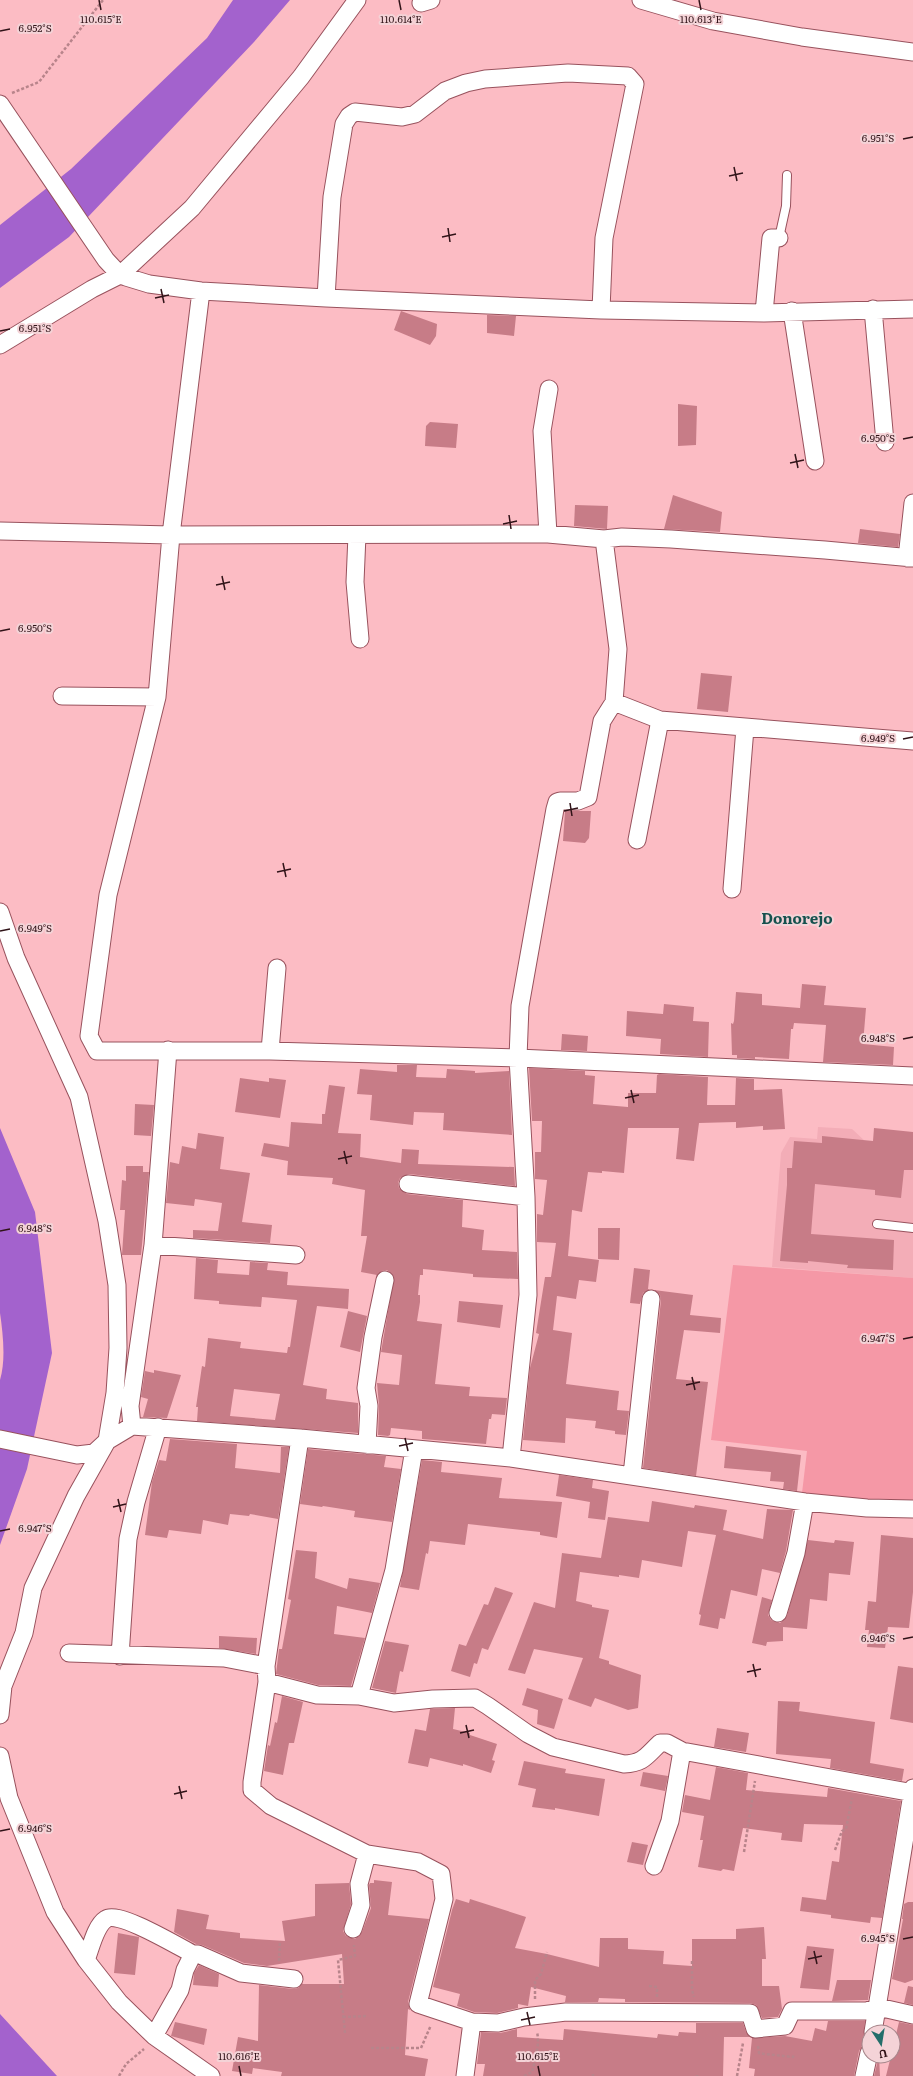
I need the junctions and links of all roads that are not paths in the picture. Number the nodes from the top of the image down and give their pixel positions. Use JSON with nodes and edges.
{"nodes":[{"id":1,"x":357,"y":0,"type":"edge"},
{"id":2,"x":640,"y":0,"type":"edge"},
{"id":3,"x":913,"y":52,"type":"edge"},
{"id":4,"x":3,"y":100,"type":"edge"},
{"id":5,"x":787,"y":175,"type":"dead end"},
{"id":6,"x":780,"y":238,"type":"joint"},
{"id":7,"x":120,"y":275,"type":"junction"},
{"id":8,"x":201,"y":291,"type":"junction"},
{"id":9,"x":326,"y":298,"type":"junction"},
{"id":10,"x":873,"y":309,"type":"junction"},
{"id":11,"x":913,"y":309,"type":"edge"},
{"id":12,"x":601,"y":310,"type":"junction"},
{"id":13,"x":792,"y":311,"type":"junction"},
{"id":14,"x":764,"y":313,"type":"junction"},
{"id":15,"x":0,"y":345,"type":"edge"},
{"id":16,"x":549,"y":389,"type":"dead end"},
{"id":17,"x":885,"y":442,"type":"dead end"},
{"id":18,"x":815,"y":461,"type":"dead end"},
{"id":19,"x":913,"y":503,"type":"edge"},
{"id":20,"x":0,"y":531,"type":"edge"},
{"id":21,"x":548,"y":534,"type":"junction"},
{"id":22,"x":171,"y":535,"type":"junction"},
{"id":23,"x":357,"y":535,"type":"junction"},
{"id":24,"x":604,"y":539,"type":"junction"},
{"id":25,"x":910,"y":558,"type":"edge"},
{"id":26,"x":360,"y":639,"type":"dead end"},
{"id":27,"x":62,"y":696,"type":"dead end"},
{"id":28,"x":158,"y":697,"type":"junction"},
{"id":29,"x":614,"y":702,"type":"junction"},
{"id":30,"x":660,"y":720,"type":"junction"},
{"id":31,"x":745,"y":728,"type":"junction"},
{"id":32,"x":913,"y":741,"type":"edge"},
{"id":33,"x":637,"y":840,"type":"dead end"},
{"id":34,"x":732,"y":888,"type":"dead end"},
{"id":35,"x":0,"y":912,"type":"edge"},
{"id":36,"x":277,"y":968,"type":"dead end"},
{"id":37,"x":168,"y":1050,"type":"junction"},
{"id":38,"x":270,"y":1051,"type":"junction"},
{"id":39,"x":518,"y":1058,"type":"junction"},
{"id":40,"x":913,"y":1076,"type":"edge"},
{"id":41,"x":408,"y":1184,"type":"dead end"},
{"id":42,"x":526,"y":1198,"type":"junction"},
{"id":43,"x":878,"y":1224,"type":"dead end"},
{"id":44,"x":913,"y":1228,"type":"edge"},
{"id":45,"x":153,"y":1245,"type":"junction"},
{"id":46,"x":296,"y":1255,"type":"dead end"},
{"id":47,"x":385,"y":1280,"type":"dead end"},
{"id":48,"x":651,"y":1299,"type":"dead end"},
{"id":49,"x":132,"y":1426,"type":"junction"},
{"id":50,"x":158,"y":1427,"type":"junction"},
{"id":51,"x":300,"y":1438,"type":"junction"},
{"id":52,"x":0,"y":1439,"type":"edge"},
{"id":53,"x":107,"y":1441,"type":"junction"},
{"id":54,"x":367,"y":1445,"type":"junction"},
{"id":55,"x":414,"y":1449,"type":"junction"},
{"id":56,"x":510,"y":1458,"type":"junction"},
{"id":57,"x":632,"y":1475,"type":"junction"},
{"id":58,"x":806,"y":1502,"type":"junction"},
{"id":59,"x":913,"y":1509,"type":"edge"},
{"id":60,"x":778,"y":1613,"type":"dead end"},
{"id":61,"x":69,"y":1653,"type":"dead end"},
{"id":62,"x":120,"y":1656,"type":"junction"},
{"id":63,"x":267,"y":1674,"type":"junction"},
{"id":64,"x":359,"y":1696,"type":"junction"},
{"id":65,"x":0,"y":1715,"type":"edge"},
{"id":66,"x":682,"y":1751,"type":"junction"},
{"id":67,"x":0,"y":1756,"type":"edge"},
{"id":68,"x":913,"y":1791,"type":"edge"},
{"id":69,"x":367,"y":1854,"type":"junction"},
{"id":70,"x":654,"y":1866,"type":"dead end"},
{"id":71,"x":353,"y":1929,"type":"road end"},
{"id":72,"x":193,"y":1954,"type":"junction"},
{"id":73,"x":86,"y":1960,"type":"junction"},
{"id":74,"x":294,"y":1979,"type":"dead end"},
{"id":75,"x":878,"y":2007,"type":"junction"},
{"id":76,"x":913,"y":2015,"type":"edge"},
{"id":77,"x":472,"y":2022,"type":"junction"},
{"id":78,"x":875,"y":2024,"type":"edge"},
{"id":79,"x":154,"y":2036,"type":"junction"},
{"id":80,"x":866,"y":2064,"type":"edge"},
{"id":81,"x":211,"y":2076,"type":"edge"},
{"id":82,"x":465,"y":2076,"type":"edge"},
{"id":83,"x":864,"y":2076,"type":"edge"}],
"edges":[{"from":1,"to":7,"type":"street"},
{"from":2,"to":3,"type":"street"},
{"from":4,"to":7,"type":"street"},
{"from":5,"to":6,"type":"lane"},
{"from":6,"to":14,"type":"street"},
{"from":7,"to":8,"type":"street"},
{"from":7,"to":15,"type":"street"},
{"from":8,"to":9,"type":"street"},
{"from":8,"to":22,"type":"street"},
{"from":9,"to":12,"type":"street"},
{"from":9,"to":12,"type":"street"},
{"from":10,"to":11,"type":"street"},
{"from":10,"to":13,"type":"street"},
{"from":10,"to":17,"type":"street"},
{"from":12,"to":14,"type":"street"},
{"from":13,"to":14,"type":"street"},
{"from":13,"to":18,"type":"street"},
{"from":16,"to":21,"type":"street"},
{"from":19,"to":25,"type":"street"},
{"from":20,"to":22,"type":"street"},
{"from":21,"to":23,"type":"street"},
{"from":21,"to":24,"type":"street"},
{"from":22,"to":23,"type":"street"},
{"from":22,"to":28,"type":"street"},
{"from":23,"to":26,"type":"street"},
{"from":24,"to":25,"type":"street"},
{"from":24,"to":29,"type":"street"},
{"from":27,"to":28,"type":"street"},
{"from":28,"to":37,"type":"street"},
{"from":29,"to":30,"type":"street"},
{"from":29,"to":39,"type":"street"},
{"from":30,"to":31,"type":"street"},
{"from":30,"to":33,"type":"street"},
{"from":31,"to":32,"type":"street"},
{"from":31,"to":34,"type":"street"},
{"from":35,"to":53,"type":"street"},
{"from":36,"to":38,"type":"street"},
{"from":37,"to":38,"type":"street"},
{"from":37,"to":45,"type":"street"},
{"from":38,"to":39,"type":"street"},
{"from":39,"to":40,"type":"street"},
{"from":39,"to":42,"type":"street"},
{"from":41,"to":42,"type":"street"},
{"from":42,"to":56,"type":"street"},
{"from":43,"to":44,"type":"lane"},
{"from":45,"to":46,"type":"street"},
{"from":45,"to":49,"type":"street"},
{"from":47,"to":54,"type":"street"},
{"from":48,"to":57,"type":"street"},
{"from":49,"to":50,"type":"street"},
{"from":49,"to":53,"type":"street"},
{"from":50,"to":51,"type":"street"},
{"from":50,"to":62,"type":"street"},
{"from":51,"to":54,"type":"street"},
{"from":51,"to":63,"type":"street"},
{"from":52,"to":53,"type":"street"},
{"from":53,"to":65,"type":"street"},
{"from":54,"to":55,"type":"street"},
{"from":55,"to":56,"type":"street"},
{"from":55,"to":64,"type":"street"},
{"from":56,"to":57,"type":"street"},
{"from":57,"to":58,"type":"street"},
{"from":58,"to":59,"type":"street"},
{"from":58,"to":60,"type":"street"},
{"from":61,"to":62,"type":"street"},
{"from":62,"to":63,"type":"street"},
{"from":63,"to":64,"type":"street"},
{"from":63,"to":69,"type":"street"},
{"from":64,"to":66,"type":"street"},
{"from":66,"to":68,"type":"street"},
{"from":66,"to":70,"type":"street"},
{"from":67,"to":73,"type":"street"},
{"from":68,"to":75,"type":"street"},
{"from":69,"to":71,"type":"street"},
{"from":69,"to":77,"type":"street"},
{"from":72,"to":73,"type":"street"},
{"from":72,"to":74,"type":"street"},
{"from":72,"to":79,"type":"street"},
{"from":73,"to":79,"type":"street"},
{"from":75,"to":76,"type":"street"},
{"from":75,"to":77,"type":"street"},
{"from":75,"to":78,"type":"street"},
{"from":77,"to":82,"type":"street"},
{"from":79,"to":81,"type":"street"},
{"from":80,"to":83,"type":"street"}]}
